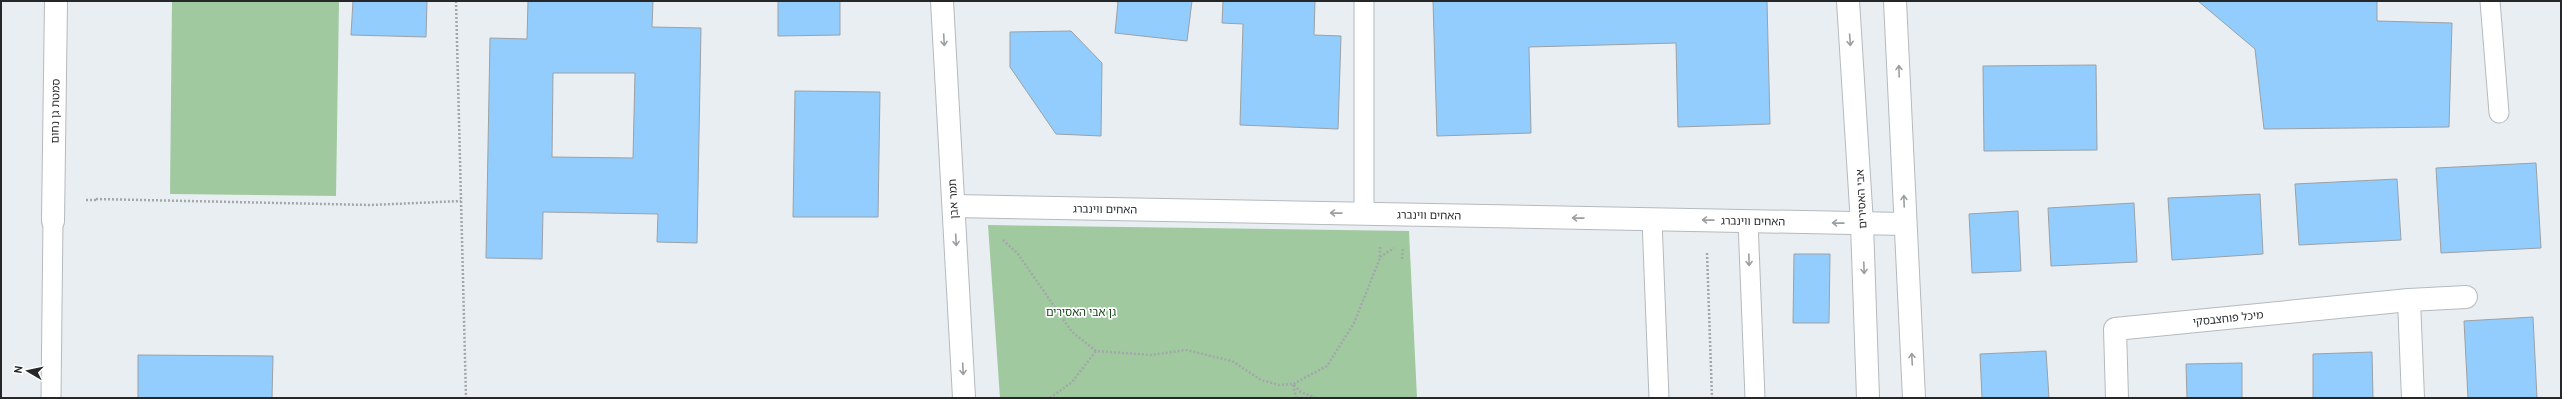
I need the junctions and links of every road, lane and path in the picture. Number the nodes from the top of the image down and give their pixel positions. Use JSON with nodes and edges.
{"nodes":[{"id":1,"x":56,"y":1,"type":"edge"},
{"id":2,"x":456,"y":1,"type":"edge"},
{"id":3,"x":942,"y":1,"type":"edge"},
{"id":4,"x":1364,"y":1,"type":"edge"},
{"id":5,"x":1848,"y":1,"type":"edge"},
{"id":6,"x":1896,"y":1,"type":"edge"},
{"id":7,"x":2490,"y":1,"type":"edge"},
{"id":8,"x":2499,"y":113,"type":"dead end"},
{"id":9,"x":96,"y":199,"type":"dead end"},
{"id":10,"x":461,"y":201,"type":"junction"},
{"id":11,"x":954,"y":206,"type":"junction"},
{"id":12,"x":1371,"y":214,"type":"junction"},
{"id":13,"x":1652,"y":220,"type":"junction"},
{"id":14,"x":1706,"y":220,"type":"junction"},
{"id":15,"x":1748,"y":221,"type":"junction"},
{"id":16,"x":53,"y":222,"type":"joint"},
{"id":17,"x":1862,"y":224,"type":"junction"},
{"id":18,"x":1905,"y":224,"type":"junction"},
{"id":19,"x":998,"y":234,"type":"dead end"},
{"id":20,"x":2466,"y":297,"type":"dead end"},
{"id":21,"x":2409,"y":300,"type":"junction"},
{"id":22,"x":1096,"y":351,"type":"junction"},
{"id":23,"x":1293,"y":384,"type":"junction"},
{"id":24,"x":51,"y":398,"type":"edge"},
{"id":25,"x":466,"y":398,"type":"edge"},
{"id":26,"x":964,"y":398,"type":"edge"},
{"id":27,"x":1050,"y":398,"type":"edge"},
{"id":28,"x":1296,"y":398,"type":"edge"},
{"id":29,"x":1316,"y":398,"type":"edge"},
{"id":30,"x":1659,"y":398,"type":"edge"},
{"id":31,"x":1712,"y":398,"type":"edge"},
{"id":32,"x":1755,"y":398,"type":"edge"},
{"id":33,"x":1868,"y":398,"type":"edge"},
{"id":34,"x":1914,"y":398,"type":"edge"},
{"id":35,"x":2118,"y":398,"type":"edge"},
{"id":36,"x":2413,"y":398,"type":"edge"}],
"edges":[{"from":1,"to":16,"type":"street","name":"סמטת גן נחום"},
{"from":2,"to":10,"type":"path"},
{"from":3,"to":11,"type":"street","name":"תמר אבן","one_way":true},
{"from":4,"to":12,"type":"lane"},
{"from":5,"to":17,"type":"street","name":"אבי האסירים","one_way":true},
{"from":18,"to":6,"type":"street","one_way":true},
{"from":7,"to":8,"type":"lane"},
{"from":9,"to":10,"type":"path"},
{"from":10,"to":25,"type":"path"},
{"from":12,"to":11,"type":"street","name":"האחים ווינברג","one_way":true},
{"from":11,"to":26,"type":"street","name":"תמר אבן","one_way":true},
{"from":13,"to":12,"type":"street","name":"האחים ווינברג","one_way":true},
{"from":12,"to":23,"type":"path"},
{"from":13,"to":14,"type":"street","name":"האחים ווינברג"},
{"from":13,"to":30,"type":"lane"},
{"from":15,"to":14,"type":"street","name":"האחים ווינברג","one_way":true},
{"from":14,"to":31,"type":"path"},
{"from":17,"to":15,"type":"street","name":"האחים ווינברג","one_way":true},
{"from":15,"to":32,"type":"lane","one_way":true},
{"from":16,"to":24,"type":"lane"},
{"from":17,"to":18,"type":"street","name":"האחים ווינברג"},
{"from":17,"to":33,"type":"street","name":"אבי האסירים","one_way":true},
{"from":34,"to":18,"type":"street","one_way":true},
{"from":19,"to":22,"type":"path"},
{"from":20,"to":21,"type":"street","name":"מיכל פוחצבסקי"},
{"from":21,"to":35,"type":"street","name":"מיכל פוחצבסקי"},
{"from":21,"to":36,"type":"street"},
{"from":22,"to":23,"type":"path"},
{"from":22,"to":27,"type":"path"},
{"from":23,"to":28,"type":"path"},
{"from":23,"to":29,"type":"path"}]}
